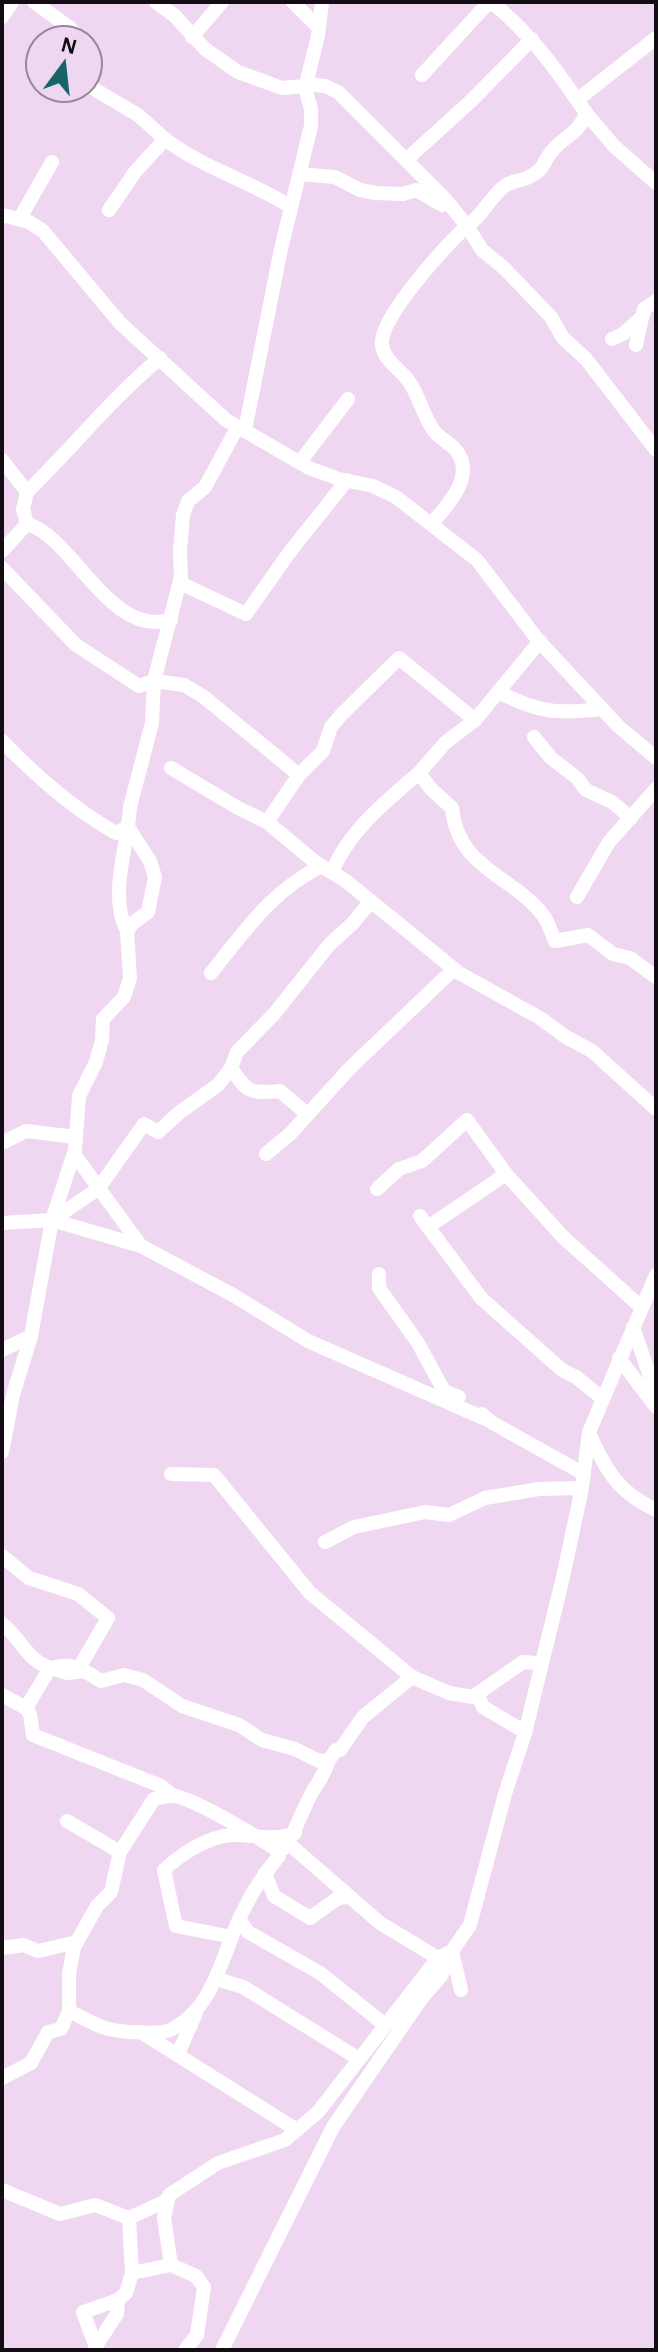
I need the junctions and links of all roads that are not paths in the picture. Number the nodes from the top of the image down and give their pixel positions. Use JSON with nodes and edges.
{"nodes":[{"id":1,"x":12,"y":2,"type":"edge"},
{"id":2,"x":34,"y":2,"type":"edge"},
{"id":3,"x":156,"y":2,"type":"edge"},
{"id":4,"x":222,"y":2,"type":"edge"},
{"id":5,"x":293,"y":2,"type":"edge"},
{"id":6,"x":322,"y":2,"type":"edge"},
{"id":7,"x":496,"y":4,"type":"edge"},
{"id":8,"x":2,"y":17,"type":"edge"},
{"id":9,"x":64,"y":24,"type":"edge"},
{"id":10,"x":319,"y":28,"type":"junction"},
{"id":11,"x":192,"y":37,"type":"junction"},
{"id":12,"x":656,"y":38,"type":"edge"},
{"id":13,"x":532,"y":39,"type":"junction"},
{"id":14,"x":422,"y":75,"type":"dead end"},
{"id":15,"x":305,"y":88,"type":"junction"},
{"id":16,"x":104,"y":95,"type":"edge"},
{"id":17,"x":577,"y":100,"type":"junction"},
{"id":18,"x":586,"y":113,"type":"junction"},
{"id":19,"x":165,"y":139,"type":"junction"},
{"id":20,"x":406,"y":160,"type":"junction"},
{"id":21,"x":52,"y":162,"type":"dead end"},
{"id":22,"x":299,"y":174,"type":"junction"},
{"id":23,"x":656,"y":183,"type":"edge"},
{"id":24,"x":291,"y":207,"type":"junction"},
{"id":25,"x":109,"y":210,"type":"dead end"},
{"id":26,"x":2,"y":215,"type":"edge"},
{"id":27,"x":20,"y":218,"type":"junction"},
{"id":28,"x":463,"y":220,"type":"junction"},
{"id":29,"x":656,"y":301,"type":"edge"},
{"id":30,"x":641,"y":318,"type":"junction"},
{"id":31,"x":612,"y":339,"type":"dead end"},
{"id":32,"x":636,"y":345,"type":"dead end"},
{"id":33,"x":160,"y":358,"type":"junction"},
{"id":34,"x":348,"y":399,"type":"dead end"},
{"id":35,"x":241,"y":429,"type":"junction"},
{"id":36,"x":656,"y":450,"type":"edge"},
{"id":37,"x":2,"y":460,"type":"edge"},
{"id":38,"x":300,"y":462,"type":"junction"},
{"id":39,"x":347,"y":480,"type":"junction"},
{"id":40,"x":27,"y":492,"type":"junction"},
{"id":41,"x":432,"y":523,"type":"junction"},
{"id":42,"x":27,"y":524,"type":"junction"},
{"id":43,"x":2,"y":551,"type":"edge"},
{"id":44,"x":2,"y":568,"type":"edge"},
{"id":45,"x":180,"y":583,"type":"junction"},
{"id":46,"x":171,"y":620,"type":"junction"},
{"id":47,"x":540,"y":641,"type":"junction"},
{"id":48,"x":154,"y":681,"type":"junction"},
{"id":49,"x":498,"y":692,"type":"junction"},
{"id":50,"x":602,"y":709,"type":"junction"},
{"id":51,"x":475,"y":720,"type":"junction"},
{"id":52,"x":534,"y":737,"type":"dead end"},
{"id":53,"x":2,"y":741,"type":"edge"},
{"id":54,"x":656,"y":758,"type":"edge"},
{"id":55,"x":171,"y":768,"type":"dead end"},
{"id":56,"x":419,"y":773,"type":"junction"},
{"id":57,"x":299,"y":775,"type":"junction"},
{"id":58,"x":656,"y":789,"type":"edge"},
{"id":59,"x":631,"y":818,"type":"junction"},
{"id":60,"x":267,"y":822,"type":"junction"},
{"id":61,"x":128,"y":827,"type":"junction"},
{"id":62,"x":327,"y":869,"type":"junction"},
{"id":63,"x":577,"y":897,"type":"dead end"},
{"id":64,"x":370,"y":902,"type":"junction"},
{"id":65,"x":127,"y":931,"type":"junction"},
{"id":66,"x":454,"y":969,"type":"junction"},
{"id":67,"x":211,"y":973,"type":"dead end"},
{"id":68,"x":656,"y":977,"type":"edge"},
{"id":69,"x":231,"y":1068,"type":"junction"},
{"id":70,"x":656,"y":1109,"type":"edge"},
{"id":71,"x":307,"y":1114,"type":"junction"},
{"id":72,"x":76,"y":1137,"type":"junction"},
{"id":73,"x":2,"y":1143,"type":"edge"},
{"id":74,"x":74,"y":1154,"type":"junction"},
{"id":75,"x":266,"y":1154,"type":"dead end"},
{"id":76,"x":506,"y":1174,"type":"junction"},
{"id":77,"x":98,"y":1189,"type":"junction"},
{"id":78,"x":377,"y":1189,"type":"dead end"},
{"id":79,"x":52,"y":1220,"type":"junction"},
{"id":80,"x":2,"y":1223,"type":"edge"},
{"id":81,"x":141,"y":1246,"type":"junction"},
{"id":82,"x":379,"y":1274,"type":"dead end"},
{"id":83,"x":656,"y":1275,"type":"edge"},
{"id":84,"x":642,"y":1308,"type":"junction"},
{"id":85,"x":633,"y":1327,"type":"junction"},
{"id":86,"x":31,"y":1336,"type":"junction"},
{"id":87,"x":2,"y":1350,"type":"edge"},
{"id":88,"x":619,"y":1358,"type":"junction"},
{"id":89,"x":8,"y":1392,"type":"edge"},
{"id":90,"x":656,"y":1394,"type":"edge"},
{"id":91,"x":602,"y":1398,"type":"junction"},
{"id":92,"x":656,"y":1407,"type":"edge"},
{"id":93,"x":488,"y":1420,"type":"junction"},
{"id":94,"x":589,"y":1432,"type":"junction"},
{"id":95,"x":2,"y":1452,"type":"edge"},
{"id":96,"x":171,"y":1474,"type":"dead end"},
{"id":97,"x":583,"y":1481,"type":"junction"},
{"id":98,"x":656,"y":1510,"type":"edge"},
{"id":99,"x":325,"y":1542,"type":"dead end"},
{"id":100,"x":2,"y":1556,"type":"edge"},
{"id":101,"x":2,"y":1624,"type":"edge"},
{"id":102,"x":536,"y":1663,"type":"dead end"},
{"id":103,"x":51,"y":1668,"type":"junction"},
{"id":104,"x":82,"y":1670,"type":"junction"},
{"id":105,"x":412,"y":1677,"type":"junction"},
{"id":106,"x":2,"y":1695,"type":"edge"},
{"id":107,"x":479,"y":1698,"type":"junction"},
{"id":108,"x":26,"y":1708,"type":"junction"},
{"id":109,"x":520,"y":1729,"type":"dead end"},
{"id":110,"x":329,"y":1760,"type":"junction"},
{"id":111,"x":173,"y":1796,"type":"junction"},
{"id":112,"x":67,"y":1821,"type":"dead end"},
{"id":113,"x":258,"y":1837,"type":"junction"},
{"id":114,"x":287,"y":1842,"type":"junction"},
{"id":115,"x":120,"y":1852,"type":"junction"},
{"id":116,"x":265,"y":1873,"type":"junction"},
{"id":117,"x":350,"y":1897,"type":"junction"},
{"id":118,"x":239,"y":1919,"type":"junction"},
{"id":119,"x":232,"y":1937,"type":"junction"},
{"id":120,"x":77,"y":1942,"type":"junction"},
{"id":121,"x":2,"y":1948,"type":"edge"},
{"id":122,"x":452,"y":1951,"type":"junction"},
{"id":123,"x":438,"y":1958,"type":"junction"},
{"id":124,"x":217,"y":1979,"type":"junction"},
{"id":125,"x":461,"y":1990,"type":"dead end"},
{"id":126,"x":197,"y":2009,"type":"junction"},
{"id":127,"x":69,"y":2011,"type":"junction"},
{"id":128,"x":385,"y":2025,"type":"junction"},
{"id":129,"x":141,"y":2032,"type":"junction"},
{"id":130,"x":178,"y":2054,"type":"junction"},
{"id":131,"x":359,"y":2059,"type":"junction"},
{"id":132,"x":2,"y":2078,"type":"edge"},
{"id":133,"x":297,"y":2130,"type":"junction"},
{"id":134,"x":2,"y":2190,"type":"edge"},
{"id":135,"x":168,"y":2200,"type":"junction"},
{"id":136,"x":129,"y":2218,"type":"junction"},
{"id":137,"x":171,"y":2265,"type":"junction"},
{"id":138,"x":132,"y":2273,"type":"junction"},
{"id":139,"x":118,"y":2300,"type":"junction"},
{"id":140,"x":96,"y":2348,"type":"edge"},
{"id":141,"x":185,"y":2350,"type":"edge"},
{"id":142,"x":222,"y":2350,"type":"edge"}],
"edges":[{"from":1,"to":8,"type":"street"},
{"from":2,"to":9,"type":"street"},
{"from":3,"to":11,"type":"street"},
{"from":4,"to":11,"type":"street"},
{"from":5,"to":10,"type":"street"},
{"from":6,"to":10,"type":"street"},
{"from":7,"to":13,"type":"street"},
{"from":7,"to":14,"type":"street"},
{"from":10,"to":15,"type":"street"},
{"from":11,"to":15,"type":"street"},
{"from":12,"to":17,"type":"street"},
{"from":13,"to":17,"type":"street"},
{"from":13,"to":20,"type":"street"},
{"from":15,"to":20,"type":"street"},
{"from":15,"to":22,"type":"street"},
{"from":16,"to":19,"type":"street"},
{"from":17,"to":18,"type":"street"},
{"from":18,"to":23,"type":"street"},
{"from":18,"to":28,"type":"street"},
{"from":19,"to":24,"type":"street"},
{"from":19,"to":25,"type":"street"},
{"from":20,"to":28,"type":"street"},
{"from":21,"to":27,"type":"street"},
{"from":22,"to":24,"type":"street"},
{"from":22,"to":28,"type":"street"},
{"from":24,"to":35,"type":"street"},
{"from":26,"to":27,"type":"street"},
{"from":27,"to":33,"type":"street"},
{"from":28,"to":36,"type":"street"},
{"from":28,"to":41,"type":"street"},
{"from":29,"to":30,"type":"street"},
{"from":30,"to":31,"type":"street"},
{"from":30,"to":32,"type":"street"},
{"from":33,"to":35,"type":"street"},
{"from":33,"to":40,"type":"street"},
{"from":34,"to":38,"type":"street"},
{"from":35,"to":38,"type":"street"},
{"from":35,"to":45,"type":"street"},
{"from":37,"to":40,"type":"street"},
{"from":38,"to":39,"type":"street"},
{"from":39,"to":41,"type":"street"},
{"from":39,"to":45,"type":"street"},
{"from":40,"to":42,"type":"street"},
{"from":41,"to":47,"type":"street"},
{"from":42,"to":43,"type":"street"},
{"from":42,"to":46,"type":"street"},
{"from":44,"to":48,"type":"street"},
{"from":45,"to":46,"type":"street"},
{"from":46,"to":48,"type":"street"},
{"from":47,"to":49,"type":"street"},
{"from":47,"to":50,"type":"street"},
{"from":48,"to":57,"type":"street"},
{"from":48,"to":61,"type":"street"},
{"from":49,"to":50,"type":"street"},
{"from":49,"to":51,"type":"street"},
{"from":50,"to":54,"type":"street"},
{"from":51,"to":56,"type":"street"},
{"from":51,"to":57,"type":"street"},
{"from":52,"to":59,"type":"street"},
{"from":53,"to":61,"type":"street"},
{"from":55,"to":60,"type":"street"},
{"from":56,"to":62,"type":"street"},
{"from":56,"to":68,"type":"street"},
{"from":57,"to":60,"type":"street"},
{"from":58,"to":59,"type":"street"},
{"from":59,"to":63,"type":"street"},
{"from":60,"to":62,"type":"street"},
{"from":61,"to":65,"type":"street"},
{"from":61,"to":65,"type":"street"},
{"from":62,"to":64,"type":"street"},
{"from":62,"to":67,"type":"street"},
{"from":64,"to":66,"type":"street"},
{"from":64,"to":69,"type":"street"},
{"from":65,"to":72,"type":"street"},
{"from":66,"to":70,"type":"street"},
{"from":66,"to":71,"type":"street"},
{"from":69,"to":71,"type":"street"},
{"from":69,"to":77,"type":"street"},
{"from":71,"to":75,"type":"street"},
{"from":72,"to":73,"type":"street"},
{"from":72,"to":74,"type":"street"},
{"from":74,"to":77,"type":"street"},
{"from":74,"to":79,"type":"street"},
{"from":76,"to":78,"type":"street"},
{"from":76,"to":84,"type":"street"},
{"from":76,"to":91,"type":"street"},
{"from":77,"to":79,"type":"street"},
{"from":77,"to":81,"type":"street"},
{"from":79,"to":80,"type":"street"},
{"from":79,"to":81,"type":"street"},
{"from":79,"to":86,"type":"street"},
{"from":81,"to":93,"type":"street"},
{"from":82,"to":93,"type":"street"},
{"from":83,"to":84,"type":"street"},
{"from":84,"to":85,"type":"street"},
{"from":85,"to":88,"type":"street"},
{"from":85,"to":90,"type":"street"},
{"from":86,"to":87,"type":"street"},
{"from":86,"to":89,"type":"street"},
{"from":88,"to":91,"type":"street"},
{"from":88,"to":92,"type":"street"},
{"from":89,"to":95,"type":"street"},
{"from":91,"to":94,"type":"street"},
{"from":93,"to":97,"type":"street"},
{"from":94,"to":97,"type":"street"},
{"from":94,"to":98,"type":"street"},
{"from":96,"to":105,"type":"street"},
{"from":97,"to":99,"type":"street"},
{"from":97,"to":122,"type":"street"},
{"from":100,"to":104,"type":"street"},
{"from":101,"to":103,"type":"street"},
{"from":102,"to":107,"type":"street"},
{"from":103,"to":104,"type":"street"},
{"from":103,"to":108,"type":"street"},
{"from":104,"to":110,"type":"street"},
{"from":105,"to":107,"type":"street"},
{"from":105,"to":110,"type":"street"},
{"from":106,"to":108,"type":"street"},
{"from":107,"to":109,"type":"street"},
{"from":108,"to":111,"type":"street"},
{"from":110,"to":114,"type":"street"},
{"from":111,"to":113,"type":"street"},
{"from":111,"to":115,"type":"street"},
{"from":112,"to":115,"type":"street"},
{"from":113,"to":114,"type":"street"},
{"from":113,"to":114,"type":"street"},
{"from":113,"to":119,"type":"street"},
{"from":114,"to":116,"type":"street"},
{"from":114,"to":117,"type":"street"},
{"from":115,"to":120,"type":"street"},
{"from":116,"to":117,"type":"street"},
{"from":116,"to":118,"type":"street"},
{"from":117,"to":123,"type":"street"},
{"from":118,"to":119,"type":"street"},
{"from":118,"to":128,"type":"street"},
{"from":119,"to":124,"type":"street"},
{"from":120,"to":121,"type":"street"},
{"from":120,"to":127,"type":"street"},
{"from":122,"to":123,"type":"street"},
{"from":122,"to":125,"type":"street"},
{"from":122,"to":142,"type":"street"},
{"from":123,"to":128,"type":"street"},
{"from":124,"to":126,"type":"street"},
{"from":124,"to":131,"type":"street"},
{"from":126,"to":129,"type":"street"},
{"from":126,"to":130,"type":"street"},
{"from":127,"to":129,"type":"street"},
{"from":127,"to":132,"type":"street"},
{"from":128,"to":131,"type":"street"},
{"from":129,"to":130,"type":"street"},
{"from":130,"to":133,"type":"street"},
{"from":131,"to":133,"type":"street"},
{"from":133,"to":135,"type":"street"},
{"from":134,"to":136,"type":"street"},
{"from":135,"to":136,"type":"street"},
{"from":135,"to":137,"type":"street"},
{"from":136,"to":138,"type":"street"},
{"from":137,"to":138,"type":"street"},
{"from":137,"to":141,"type":"street"},
{"from":138,"to":139,"type":"street"},
{"from":139,"to":140,"type":"street"},
{"from":139,"to":140,"type":"street"}]}
